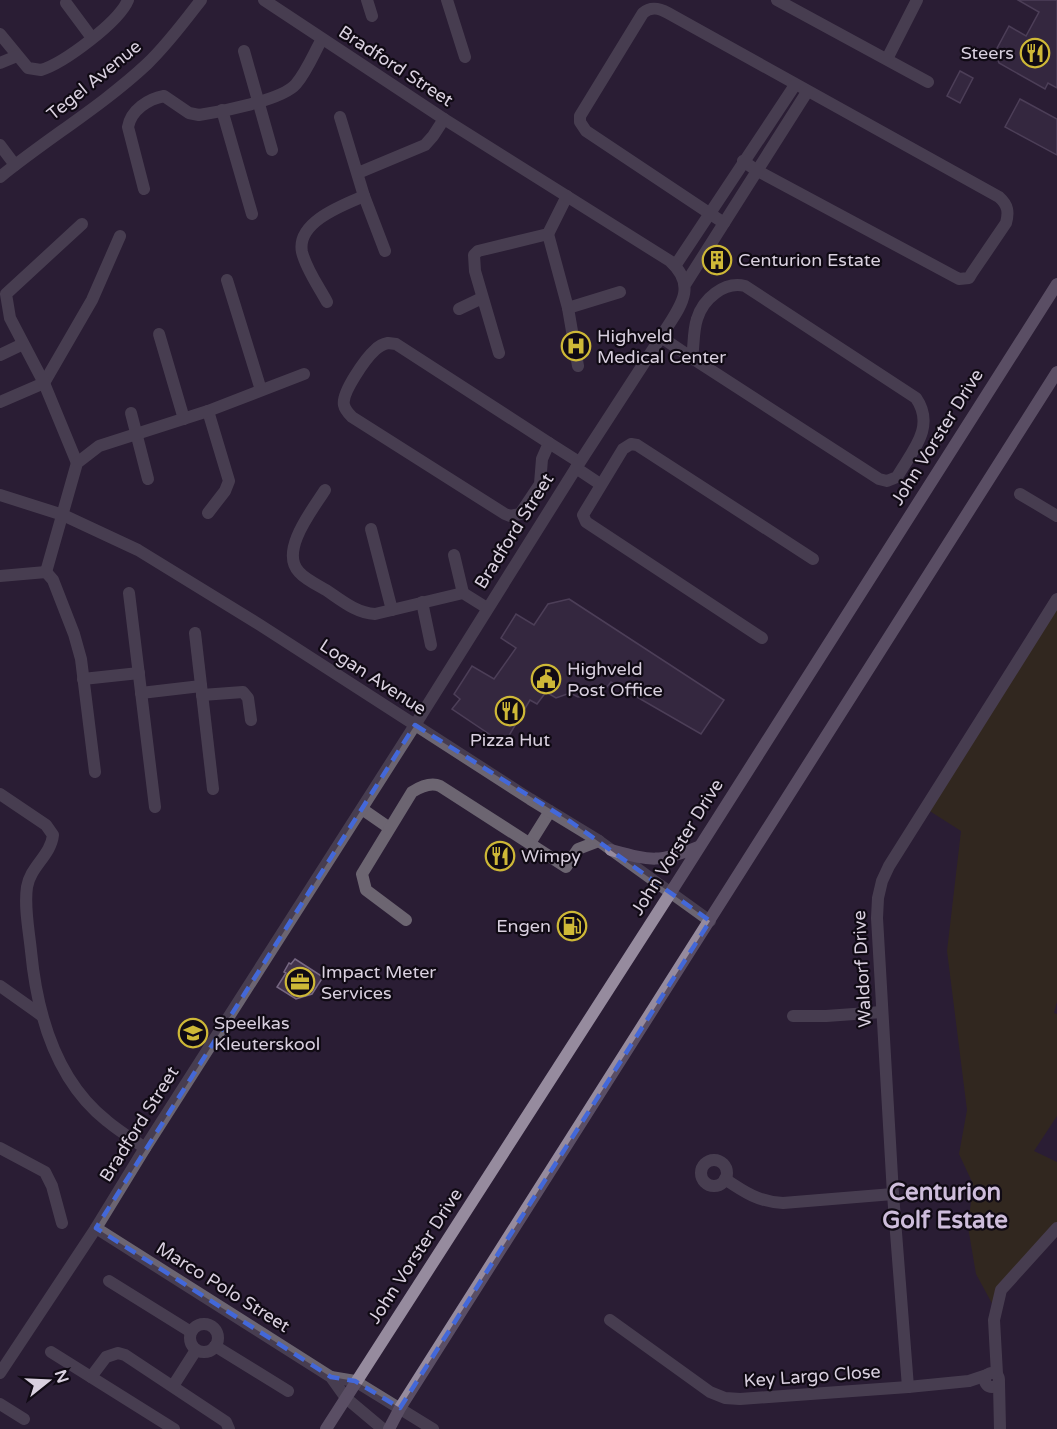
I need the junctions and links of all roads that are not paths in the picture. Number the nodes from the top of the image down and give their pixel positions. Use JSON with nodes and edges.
{"nodes":[{"id":1,"x":128,"y":0,"type":"edge"},
{"id":2,"x":201,"y":0,"type":"edge"},
{"id":3,"x":264,"y":0,"type":"edge"},
{"id":4,"x":367,"y":0,"type":"edge"},
{"id":5,"x":447,"y":0,"type":"edge"},
{"id":6,"x":777,"y":0,"type":"edge"},
{"id":7,"x":917,"y":0,"type":"edge"},
{"id":8,"x":66,"y":3,"type":"dead end"},
{"id":9,"x":372,"y":16,"type":"dead end"},
{"id":10,"x":0,"y":34,"type":"edge"},
{"id":11,"x":92,"y":38,"type":"junction"},
{"id":12,"x":322,"y":39,"type":"junction"},
{"id":13,"x":244,"y":51,"type":"dead end"},
{"id":14,"x":17,"y":56,"type":"junction"},
{"id":15,"x":465,"y":57,"type":"dead end"},
{"id":16,"x":887,"y":59,"type":"junction"},
{"id":17,"x":0,"y":63,"type":"edge"},
{"id":18,"x":928,"y":82,"type":"dead end"},
{"id":19,"x":795,"y":85,"type":"junction"},
{"id":20,"x":807,"y":92,"type":"junction"},
{"id":21,"x":258,"y":102,"type":"junction"},
{"id":22,"x":222,"y":110,"type":"junction"},
{"id":23,"x":340,"y":117,"type":"dead end"},
{"id":24,"x":444,"y":119,"type":"junction"},
{"id":25,"x":0,"y":145,"type":"edge"},
{"id":26,"x":272,"y":150,"type":"dead end"},
{"id":27,"x":743,"y":161,"type":"junction"},
{"id":28,"x":15,"y":165,"type":"junction"},
{"id":29,"x":756,"y":170,"type":"junction"},
{"id":30,"x":358,"y":173,"type":"junction"},
{"id":31,"x":0,"y":177,"type":"edge"},
{"id":32,"x":144,"y":189,"type":"dead end"},
{"id":33,"x":364,"y":196,"type":"junction"},
{"id":34,"x":567,"y":196,"type":"junction"},
{"id":35,"x":709,"y":212,"type":"junction"},
{"id":36,"x":252,"y":214,"type":"dead end"},
{"id":37,"x":724,"y":223,"type":"junction"},
{"id":38,"x":82,"y":224,"type":"dead end"},
{"id":39,"x":548,"y":234,"type":"junction"},
{"id":40,"x":120,"y":236,"type":"dead end"},
{"id":41,"x":385,"y":251,"type":"dead end"},
{"id":42,"x":675,"y":266,"type":"junction"},
{"id":43,"x":227,"y":280,"type":"dead end"},
{"id":44,"x":686,"y":283,"type":"junction"},
{"id":45,"x":1057,"y":284,"type":"edge"},
{"id":46,"x":620,"y":292,"type":"dead end"},
{"id":47,"x":482,"y":298,"type":"junction"},
{"id":48,"x":327,"y":302,"type":"dead end"},
{"id":49,"x":568,"y":308,"type":"junction"},
{"id":50,"x":459,"y":309,"type":"dead end"},
{"id":51,"x":159,"y":334,"type":"dead end"},
{"id":52,"x":661,"y":337,"type":"junction"},
{"id":53,"x":23,"y":344,"type":"junction"},
{"id":54,"x":499,"y":352,"type":"dead end"},
{"id":55,"x":0,"y":355,"type":"edge"},
{"id":56,"x":692,"y":358,"type":"junction"},
{"id":57,"x":578,"y":366,"type":"dead end"},
{"id":58,"x":1057,"y":372,"type":"edge"},
{"id":59,"x":304,"y":374,"type":"dead end"},
{"id":60,"x":44,"y":383,"type":"junction"},
{"id":61,"x":261,"y":390,"type":"junction"},
{"id":62,"x":0,"y":402,"type":"edge"},
{"id":63,"x":208,"y":411,"type":"junction"},
{"id":64,"x":131,"y":413,"type":"dead end"},
{"id":65,"x":184,"y":419,"type":"junction"},
{"id":66,"x":137,"y":434,"type":"junction"},
{"id":67,"x":549,"y":443,"type":"junction"},
{"id":68,"x":77,"y":464,"type":"junction"},
{"id":69,"x":578,"y":465,"type":"junction"},
{"id":70,"x":148,"y":479,"type":"dead end"},
{"id":71,"x":600,"y":484,"type":"junction"},
{"id":72,"x":325,"y":490,"type":"dead end"},
{"id":73,"x":1020,"y":494,"type":"dead end"},
{"id":74,"x":0,"y":495,"type":"edge"},
{"id":75,"x":1056,"y":512,"type":"edge"},
{"id":76,"x":208,"y":513,"type":"dead end"},
{"id":77,"x":63,"y":515,"type":"junction"},
{"id":78,"x":371,"y":529,"type":"dead end"},
{"id":79,"x":454,"y":555,"type":"dead end"},
{"id":80,"x":813,"y":559,"type":"dead end"},
{"id":81,"x":46,"y":572,"type":"junction"},
{"id":82,"x":0,"y":576,"type":"edge"},
{"id":83,"x":129,"y":593,"type":"dead end"},
{"id":84,"x":463,"y":593,"type":"junction"},
{"id":85,"x":1057,"y":599,"type":"edge"},
{"id":86,"x":422,"y":602,"type":"junction"},
{"id":87,"x":487,"y":608,"type":"junction"},
{"id":88,"x":392,"y":610,"type":"junction"},
{"id":89,"x":195,"y":633,"type":"dead end"},
{"id":90,"x":762,"y":638,"type":"dead end"},
{"id":91,"x":431,"y":645,"type":"dead end"},
{"id":92,"x":139,"y":673,"type":"junction"},
{"id":93,"x":83,"y":679,"type":"junction"},
{"id":94,"x":202,"y":690,"type":"junction"},
{"id":95,"x":141,"y":693,"type":"junction"},
{"id":96,"x":251,"y":720,"type":"dead end"},
{"id":97,"x":415,"y":725,"type":"junction"},
{"id":98,"x":95,"y":772,"type":"dead end"},
{"id":99,"x":213,"y":789,"type":"dead end"},
{"id":100,"x":0,"y":794,"type":"edge"},
{"id":101,"x":155,"y":807,"type":"dead end"},
{"id":102,"x":362,"y":809,"type":"junction"},
{"id":103,"x":550,"y":810,"type":"junction"},
{"id":104,"x":388,"y":827,"type":"junction"},
{"id":105,"x":599,"y":841,"type":"junction"},
{"id":106,"x":530,"y":843,"type":"junction"},
{"id":107,"x":698,"y":847,"type":"junction"},
{"id":108,"x":611,"y":850,"type":"junction"},
{"id":109,"x":671,"y":892,"type":"junction"},
{"id":110,"x":406,"y":920,"type":"dead end"},
{"id":111,"x":710,"y":921,"type":"junction"},
{"id":112,"x":0,"y":986,"type":"edge"},
{"id":113,"x":882,"y":1012,"type":"junction"},
{"id":114,"x":41,"y":1015,"type":"junction"},
{"id":115,"x":793,"y":1016,"type":"dead end"},
{"id":116,"x":0,"y":1148,"type":"edge"},
{"id":117,"x":145,"y":1148,"type":"junction"},
{"id":118,"x":725,"y":1179,"type":"dead end"},
{"id":119,"x":893,"y":1194,"type":"junction"},
{"id":120,"x":62,"y":1223,"type":"dead end"},
{"id":121,"x":96,"y":1228,"type":"junction"},
{"id":122,"x":1057,"y":1228,"type":"edge"},
{"id":123,"x":109,"y":1281,"type":"dead end"},
{"id":124,"x":222,"y":1308,"type":"junction"},
{"id":125,"x":610,"y":1320,"type":"dead end"},
{"id":126,"x":212,"y":1327,"type":"junction"},
{"id":127,"x":191,"y":1332,"type":"junction"},
{"id":128,"x":215,"y":1346,"type":"junction"},
{"id":129,"x":195,"y":1350,"type":"junction"},
{"id":130,"x":51,"y":1352,"type":"dead end"},
{"id":131,"x":0,"y":1373,"type":"edge"},
{"id":132,"x":91,"y":1377,"type":"junction"},
{"id":133,"x":331,"y":1377,"type":"junction"},
{"id":134,"x":991,"y":1379,"type":"junction"},
{"id":135,"x":356,"y":1381,"type":"junction"},
{"id":136,"x":173,"y":1386,"type":"junction"},
{"id":137,"x":908,"y":1387,"type":"junction"},
{"id":138,"x":288,"y":1391,"type":"dead end"},
{"id":139,"x":346,"y":1398,"type":"junction"},
{"id":140,"x":0,"y":1404,"type":"edge"},
{"id":141,"x":400,"y":1408,"type":"junction"},
{"id":142,"x":24,"y":1419,"type":"dead end"},
{"id":143,"x":174,"y":1429,"type":"edge"},
{"id":144,"x":229,"y":1429,"type":"edge"},
{"id":145,"x":326,"y":1429,"type":"edge"},
{"id":146,"x":383,"y":1429,"type":"edge"},
{"id":147,"x":389,"y":1429,"type":"edge"},
{"id":148,"x":433,"y":1429,"type":"edge"},
{"id":149,"x":1000,"y":1429,"type":"edge"}],
"edges":[{"from":1,"to":11,"type":"street"},
{"from":2,"to":28,"type":"street","name":"Tegel Avenue"},
{"from":3,"to":12,"type":"street","name":"Bradford Street"},
{"from":4,"to":9,"type":"street"},
{"from":5,"to":15,"type":"street"},
{"from":6,"to":16,"type":"street"},
{"from":7,"to":16,"type":"street"},
{"from":8,"to":11,"type":"street"},
{"from":10,"to":14,"type":"street"},
{"from":11,"to":14,"type":"street"},
{"from":12,"to":21,"type":"street"},
{"from":12,"to":24,"type":"street","name":"Bradford Street"},
{"from":13,"to":21,"type":"street"},
{"from":14,"to":17,"type":"street"},
{"from":16,"to":18,"type":"street"},
{"from":19,"to":20,"type":"street"},
{"from":19,"to":27,"type":"street"},
{"from":19,"to":35,"type":"street"},
{"from":20,"to":29,"type":"street"},
{"from":20,"to":29,"type":"street"},
{"from":21,"to":22,"type":"street"},
{"from":21,"to":26,"type":"street"},
{"from":22,"to":32,"type":"street"},
{"from":22,"to":36,"type":"street"},
{"from":23,"to":30,"type":"street"},
{"from":24,"to":30,"type":"street"},
{"from":24,"to":34,"type":"street","name":"Bradford Street"},
{"from":25,"to":28,"type":"street"},
{"from":27,"to":29,"type":"street"},
{"from":27,"to":35,"type":"street"},
{"from":28,"to":31,"type":"street","name":"Tegel Avenue"},
{"from":29,"to":37,"type":"street"},
{"from":30,"to":33,"type":"street"},
{"from":33,"to":41,"type":"street"},
{"from":33,"to":48,"type":"street"},
{"from":34,"to":39,"type":"street"},
{"from":34,"to":42,"type":"street","name":"Bradford Street"},
{"from":35,"to":37,"type":"street"},
{"from":35,"to":42,"type":"street"},
{"from":37,"to":44,"type":"street"},
{"from":38,"to":53,"type":"street"},
{"from":39,"to":47,"type":"street"},
{"from":39,"to":49,"type":"street"},
{"from":40,"to":60,"type":"street"},
{"from":42,"to":44,"type":"street","name":"Bradford Street"},
{"from":43,"to":61,"type":"street"},
{"from":44,"to":52,"type":"street","name":"Bradford Street"},
{"from":45,"to":107,"type":"main road","name":"John Vorster Drive"},
{"from":46,"to":49,"type":"street"},
{"from":47,"to":50,"type":"street"},
{"from":47,"to":54,"type":"street"},
{"from":49,"to":57,"type":"street"},
{"from":51,"to":65,"type":"street"},
{"from":52,"to":56,"type":"street"},
{"from":52,"to":69,"type":"street","name":"Bradford Street"},
{"from":53,"to":55,"type":"street"},
{"from":53,"to":60,"type":"street"},
{"from":56,"to":56,"type":"street"},
{"from":58,"to":111,"type":"main road"},
{"from":59,"to":61,"type":"street"},
{"from":60,"to":62,"type":"street"},
{"from":60,"to":68,"type":"street"},
{"from":61,"to":63,"type":"street"},
{"from":63,"to":65,"type":"street"},
{"from":63,"to":76,"type":"street"},
{"from":64,"to":66,"type":"street"},
{"from":65,"to":66,"type":"street"},
{"from":66,"to":68,"type":"street"},
{"from":66,"to":70,"type":"street"},
{"from":67,"to":67,"type":"street"},
{"from":67,"to":69,"type":"street"},
{"from":68,"to":77,"type":"street"},
{"from":69,"to":71,"type":"street"},
{"from":69,"to":87,"type":"street","name":"Bradford Street"},
{"from":71,"to":80,"type":"street"},
{"from":71,"to":90,"type":"street"},
{"from":72,"to":88,"type":"street"},
{"from":73,"to":75,"type":"street"},
{"from":74,"to":77,"type":"street","name":"Logan Avenue"},
{"from":77,"to":81,"type":"street"},
{"from":77,"to":97,"type":"street","name":"Logan Avenue"},
{"from":78,"to":88,"type":"street"},
{"from":79,"to":84,"type":"street"},
{"from":81,"to":82,"type":"street"},
{"from":81,"to":93,"type":"street"},
{"from":83,"to":92,"type":"street"},
{"from":84,"to":86,"type":"street"},
{"from":84,"to":87,"type":"street"},
{"from":85,"to":113,"type":"street","name":"Waldorf Drive"},
{"from":86,"to":88,"type":"street"},
{"from":86,"to":91,"type":"street"},
{"from":87,"to":97,"type":"street","name":"Bradford Street"},
{"from":89,"to":94,"type":"street"},
{"from":92,"to":93,"type":"street"},
{"from":92,"to":95,"type":"street"},
{"from":93,"to":98,"type":"street"},
{"from":94,"to":95,"type":"street"},
{"from":94,"to":96,"type":"street"},
{"from":94,"to":99,"type":"street"},
{"from":95,"to":101,"type":"street"},
{"from":97,"to":102,"type":"street","name":"Bradford Street"},
{"from":97,"to":103,"type":"street","name":"Logan Avenue"},
{"from":100,"to":114,"type":"street"},
{"from":102,"to":104,"type":"street"},
{"from":102,"to":117,"type":"street","name":"Bradford Street"},
{"from":103,"to":105,"type":"street","name":"Logan Avenue"},
{"from":103,"to":106,"type":"street"},
{"from":104,"to":106,"type":"street"},
{"from":104,"to":110,"type":"street"},
{"from":105,"to":106,"type":"street"},
{"from":105,"to":108,"type":"street","name":"Logan Avenue"},
{"from":107,"to":108,"type":"main road"},
{"from":107,"to":109,"type":"main road","name":"John Vorster Drive"},
{"from":108,"to":109,"type":"street","name":"Logan Avenue"},
{"from":109,"to":111,"type":"street","name":"Logan Avenue"},
{"from":109,"to":135,"type":"main road","name":"John Vorster Drive"},
{"from":111,"to":141,"type":"main road"},
{"from":112,"to":114,"type":"street"},
{"from":113,"to":115,"type":"street"},
{"from":113,"to":119,"type":"street","name":"Waldorf Drive"},
{"from":114,"to":117,"type":"street"},
{"from":116,"to":120,"type":"street"},
{"from":117,"to":121,"type":"street","name":"Bradford Street"},
{"from":118,"to":119,"type":"street"},
{"from":119,"to":137,"type":"street","name":"Waldorf Drive"},
{"from":121,"to":124,"type":"street","name":"Marco Polo Street"},
{"from":121,"to":131,"type":"street","name":"Bradford Street"},
{"from":122,"to":134,"type":"street"},
{"from":123,"to":127,"type":"street"},
{"from":124,"to":126,"type":"street"},
{"from":124,"to":133,"type":"street","name":"Marco Polo Street"},
{"from":125,"to":137,"type":"street","name":"Key Largo Close"},
{"from":126,"to":127,"type":"street"},
{"from":126,"to":128,"type":"street"},
{"from":127,"to":129,"type":"street"},
{"from":128,"to":129,"type":"street"},
{"from":128,"to":138,"type":"street"},
{"from":129,"to":136,"type":"street"},
{"from":130,"to":132,"type":"street"},
{"from":132,"to":136,"type":"street"},
{"from":132,"to":143,"type":"street"},
{"from":133,"to":135,"type":"street","name":"Marco Polo Street"},
{"from":133,"to":139,"type":"street","name":"Marco Polo Street"},
{"from":134,"to":137,"type":"street","name":"Key Largo Close"},
{"from":134,"to":149,"type":"street"},
{"from":135,"to":139,"type":"main road","name":"John Vorster Drive"},
{"from":135,"to":141,"type":"street"},
{"from":136,"to":144,"type":"street"},
{"from":139,"to":145,"type":"main road","name":"John Vorster Drive"},
{"from":139,"to":146,"type":"street","name":"Marco Polo Street"},
{"from":140,"to":142,"type":"street"},
{"from":141,"to":147,"type":"main road"},
{"from":141,"to":148,"type":"street"}]}
